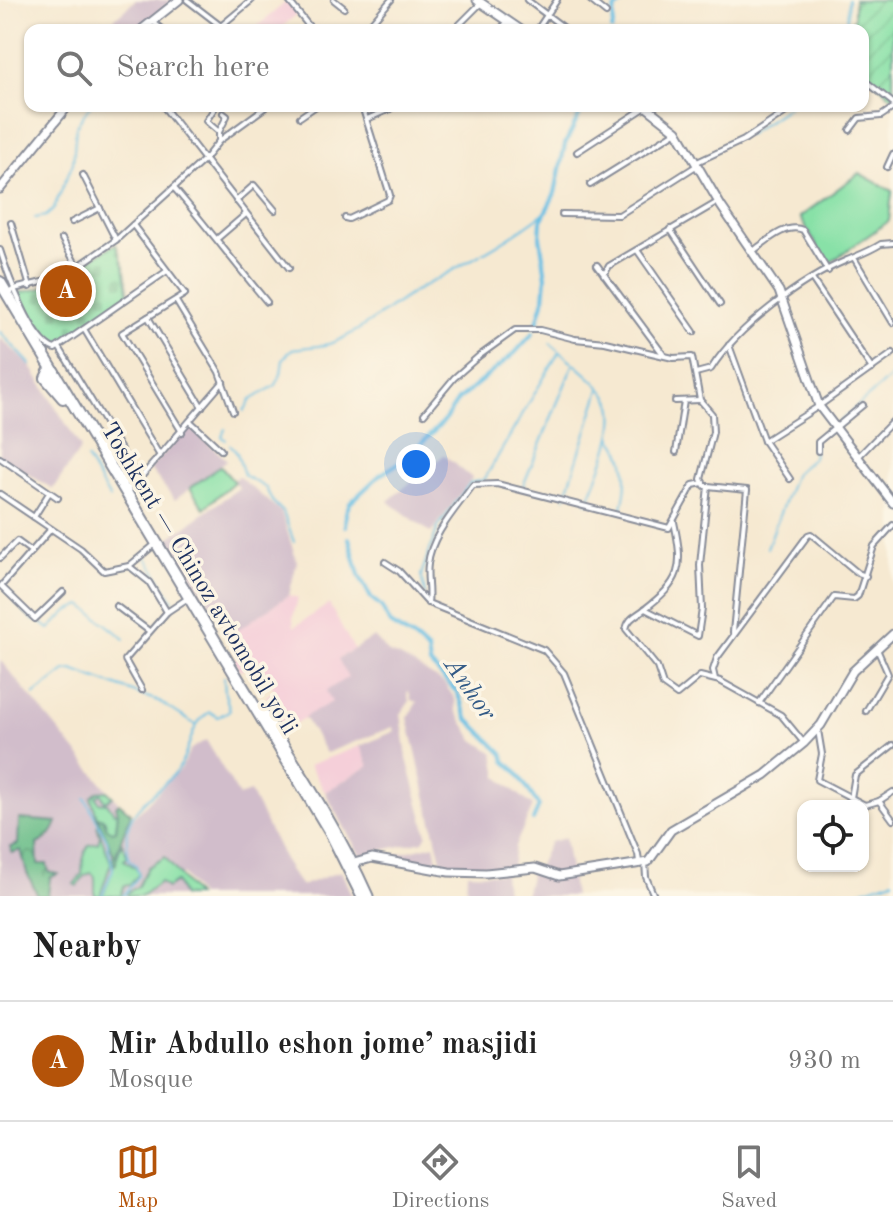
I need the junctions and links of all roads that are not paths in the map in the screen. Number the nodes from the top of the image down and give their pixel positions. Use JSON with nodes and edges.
{"nodes":[{"id":1,"x":179,"y":0,"type":"edge"},
{"id":2,"x":187,"y":0,"type":"edge"},
{"id":3,"x":252,"y":0,"type":"edge"},
{"id":4,"x":288,"y":0,"type":"edge"},
{"id":5,"x":334,"y":0,"type":"edge"},
{"id":6,"x":391,"y":0,"type":"edge"},
{"id":7,"x":527,"y":0,"type":"edge"},
{"id":8,"x":557,"y":0,"type":"edge"},
{"id":9,"x":590,"y":0,"type":"edge"},
{"id":10,"x":479,"y":2,"type":"edge"},
{"id":11,"x":344,"y":8,"type":"dead end"},
{"id":12,"x":547,"y":13,"type":"junction"},
{"id":13,"x":606,"y":13,"type":"dead end"},
{"id":14,"x":152,"y":21,"type":"junction"},
{"id":15,"x":508,"y":22,"type":"junction"},
{"id":16,"x":148,"y":24,"type":"edge"},
{"id":17,"x":156,"y":24,"type":"edge"},
{"id":18,"x":215,"y":24,"type":"edge"},
{"id":19,"x":226,"y":24,"type":"edge"},
{"id":20,"x":307,"y":24,"type":"edge"},
{"id":21,"x":370,"y":24,"type":"edge"},
{"id":22,"x":459,"y":24,"type":"edge"},
{"id":23,"x":506,"y":24,"type":"edge"},
{"id":24,"x":511,"y":24,"type":"edge"},
{"id":25,"x":541,"y":24,"type":"edge"},
{"id":26,"x":560,"y":24,"type":"edge"},
{"id":27,"x":869,"y":84,"type":"edge"},
{"id":28,"x":893,"y":106,"type":"edge"},
{"id":29,"x":63,"y":112,"type":"edge"},
{"id":30,"x":168,"y":112,"type":"edge"},
{"id":31,"x":212,"y":112,"type":"edge"},
{"id":32,"x":259,"y":112,"type":"edge"},
{"id":33,"x":307,"y":112,"type":"edge"},
{"id":34,"x":364,"y":112,"type":"edge"},
{"id":35,"x":383,"y":112,"type":"edge"},
{"id":36,"x":637,"y":112,"type":"edge"},
{"id":37,"x":653,"y":112,"type":"edge"},
{"id":38,"x":786,"y":112,"type":"edge"},
{"id":39,"x":223,"y":113,"type":"dead end"},
{"id":40,"x":300,"y":117,"type":"dead end"},
{"id":41,"x":367,"y":119,"type":"junction"},
{"id":42,"x":850,"y":130,"type":"dead end"},
{"id":43,"x":677,"y":131,"type":"junction"},
{"id":44,"x":219,"y":132,"type":"junction"},
{"id":45,"x":219,"y":141,"type":"junction"},
{"id":46,"x":577,"y":152,"type":"dead end"},
{"id":47,"x":893,"y":154,"type":"edge"},
{"id":48,"x":204,"y":160,"type":"junction"},
{"id":49,"x":696,"y":165,"type":"junction"},
{"id":50,"x":887,"y":167,"type":"dead end"},
{"id":51,"x":83,"y":175,"type":"dead end"},
{"id":52,"x":590,"y":185,"type":"dead end"},
{"id":53,"x":174,"y":188,"type":"junction"},
{"id":54,"x":0,"y":189,"type":"edge"},
{"id":55,"x":236,"y":201,"type":"junction"},
{"id":56,"x":718,"y":202,"type":"junction"},
{"id":57,"x":100,"y":208,"type":"junction"},
{"id":58,"x":275,"y":210,"type":"dead end"},
{"id":59,"x":246,"y":214,"type":"junction"},
{"id":60,"x":562,"y":214,"type":"dead end"},
{"id":61,"x":345,"y":218,"type":"dead end"},
{"id":62,"x":72,"y":222,"type":"dead end"},
{"id":63,"x":11,"y":223,"type":"dead end"},
{"id":64,"x":133,"y":225,"type":"junction"},
{"id":65,"x":670,"y":229,"type":"junction"},
{"id":66,"x":218,"y":238,"type":"junction"},
{"id":67,"x":62,"y":239,"type":"dead end"},
{"id":68,"x":116,"y":240,"type":"junction"},
{"id":69,"x":893,"y":243,"type":"edge"},
{"id":70,"x":0,"y":250,"type":"edge"},
{"id":71,"x":637,"y":250,"type":"junction"},
{"id":72,"x":752,"y":252,"type":"junction"},
{"id":73,"x":854,"y":258,"type":"junction"},
{"id":74,"x":597,"y":265,"type":"dead end"},
{"id":75,"x":77,"y":266,"type":"junction"},
{"id":76,"x":289,"y":268,"type":"dead end"},
{"id":77,"x":167,"y":271,"type":"junction"},
{"id":78,"x":828,"y":271,"type":"junction"},
{"id":79,"x":604,"y":275,"type":"junction"},
{"id":80,"x":812,"y":279,"type":"junction"},
{"id":81,"x":0,"y":282,"type":"edge"},
{"id":82,"x":30,"y":287,"type":"junction"},
{"id":83,"x":7,"y":291,"type":"edge"},
{"id":84,"x":783,"y":299,"type":"junction"},
{"id":85,"x":176,"y":301,"type":"junction"},
{"id":86,"x":267,"y":302,"type":"dead end"},
{"id":87,"x":720,"y":304,"type":"dead end"},
{"id":88,"x":148,"y":317,"type":"junction"},
{"id":89,"x":893,"y":323,"type":"edge"},
{"id":90,"x":84,"y":329,"type":"junction"},
{"id":91,"x":694,"y":332,"type":"dead end"},
{"id":92,"x":42,"y":344,"type":"junction"},
{"id":93,"x":729,"y":345,"type":"junction"},
{"id":94,"x":59,"y":346,"type":"junction"},
{"id":95,"x":893,"y":353,"type":"edge"},
{"id":96,"x":664,"y":356,"type":"junction"},
{"id":97,"x":872,"y":369,"type":"junction"},
{"id":98,"x":696,"y":373,"type":"junction"},
{"id":99,"x":53,"y":375,"type":"junction"},
{"id":100,"x":223,"y":382,"type":"junction"},
{"id":101,"x":700,"y":400,"type":"junction"},
{"id":102,"x":675,"y":401,"type":"dead end"},
{"id":103,"x":684,"y":401,"type":"junction"},
{"id":104,"x":863,"y":405,"type":"dead end"},
{"id":105,"x":819,"y":406,"type":"junction"},
{"id":106,"x":202,"y":407,"type":"junction"},
{"id":107,"x":233,"y":411,"type":"dead end"},
{"id":108,"x":424,"y":414,"type":"dead end"},
{"id":109,"x":893,"y":421,"type":"edge"},
{"id":110,"x":191,"y":422,"type":"junction"},
{"id":111,"x":833,"y":426,"type":"junction"},
{"id":112,"x":182,"y":432,"type":"junction"},
{"id":113,"x":764,"y":441,"type":"junction"},
{"id":114,"x":221,"y":450,"type":"dead end"},
{"id":115,"x":818,"y":451,"type":"dead end"},
{"id":116,"x":676,"y":452,"type":"dead end"},
{"id":117,"x":160,"y":456,"type":"junction"},
{"id":118,"x":858,"y":457,"type":"junction"},
{"id":119,"x":0,"y":458,"type":"edge"},
{"id":120,"x":790,"y":479,"type":"dead end"},
{"id":121,"x":706,"y":485,"type":"junction"},
{"id":122,"x":123,"y":488,"type":"junction"},
{"id":123,"x":49,"y":493,"type":"junction"},
{"id":124,"x":2,"y":496,"type":"edge"},
{"id":125,"x":58,"y":498,"type":"dead end"},
{"id":126,"x":0,"y":503,"type":"edge"},
{"id":127,"x":893,"y":503,"type":"edge"},
{"id":128,"x":34,"y":517,"type":"junction"},
{"id":129,"x":674,"y":522,"type":"junction"},
{"id":130,"x":893,"y":525,"type":"edge"},
{"id":131,"x":51,"y":529,"type":"junction"},
{"id":132,"x":153,"y":546,"type":"junction"},
{"id":133,"x":32,"y":552,"type":"junction"},
{"id":134,"x":0,"y":558,"type":"edge"},
{"id":135,"x":385,"y":562,"type":"dead end"},
{"id":136,"x":129,"y":566,"type":"junction"},
{"id":137,"x":866,"y":576,"type":"junction"},
{"id":138,"x":63,"y":592,"type":"dead end"},
{"id":139,"x":185,"y":600,"type":"junction"},
{"id":140,"x":428,"y":603,"type":"junction"},
{"id":141,"x":116,"y":606,"type":"dead end"},
{"id":142,"x":645,"y":609,"type":"junction"},
{"id":143,"x":167,"y":612,"type":"junction"},
{"id":144,"x":150,"y":631,"type":"junction"},
{"id":145,"x":733,"y":634,"type":"junction"},
{"id":146,"x":893,"y":634,"type":"edge"},
{"id":147,"x":877,"y":649,"type":"junction"},
{"id":148,"x":715,"y":679,"type":"junction"},
{"id":149,"x":142,"y":690,"type":"dead end"},
{"id":150,"x":759,"y":703,"type":"junction"},
{"id":151,"x":866,"y":711,"type":"dead end"},
{"id":152,"x":818,"y":730,"type":"junction"},
{"id":153,"x":804,"y":743,"type":"junction"},
{"id":154,"x":893,"y":745,"type":"edge"},
{"id":155,"x":286,"y":758,"type":"junction"},
{"id":156,"x":893,"y":792,"type":"edge"},
{"id":157,"x":851,"y":798,"type":"junction"},
{"id":158,"x":879,"y":801,"type":"junction"},
{"id":159,"x":893,"y":820,"type":"edge"},
{"id":160,"x":642,"y":862,"type":"junction"},
{"id":161,"x":352,"y":866,"type":"junction"},
{"id":162,"x":359,"y":896,"type":"edge"},
{"id":163,"x":369,"y":896,"type":"edge"},
{"id":164,"x":654,"y":896,"type":"edge"}],
"edges":[{"from":1,"to":14,"type":"main road"},
{"from":2,"to":18,"type":"street"},
{"from":3,"to":19,"type":"street"},
{"from":4,"to":20,"type":"street"},
{"from":5,"to":11,"type":"street"},
{"from":6,"to":21,"type":"street"},
{"from":7,"to":12,"type":"street"},
{"from":8,"to":12,"type":"street"},
{"from":9,"to":13,"type":"street"},
{"from":10,"to":15,"type":"main road"},
{"from":10,"to":22,"type":"street"},
{"from":12,"to":25,"type":"street"},
{"from":12,"to":26,"type":"street"},
{"from":14,"to":16,"type":"main road"},
{"from":14,"to":17,"type":"street"},
{"from":15,"to":23,"type":"street"},
{"from":15,"to":24,"type":"main road"},
{"from":27,"to":28,"type":"street"},
{"from":28,"to":42,"type":"street"},
{"from":29,"to":54,"type":"main road"},
{"from":30,"to":48,"type":"street"},
{"from":31,"to":44,"type":"street"},
{"from":32,"to":45,"type":"street"},
{"from":33,"to":40,"type":"street"},
{"from":34,"to":41,"type":"street"},
{"from":35,"to":41,"type":"street"},
{"from":36,"to":46,"type":"street"},
{"from":37,"to":43,"type":"main road"},
{"from":38,"to":49,"type":"street"},
{"from":39,"to":44,"type":"street"},
{"from":41,"to":61,"type":"street"},
{"from":43,"to":49,"type":"main road"},
{"from":43,"to":52,"type":"street"},
{"from":44,"to":45,"type":"street"},
{"from":45,"to":48,"type":"street"},
{"from":47,"to":50,"type":"street"},
{"from":48,"to":53,"type":"street"},
{"from":48,"to":55,"type":"street"},
{"from":49,"to":56,"type":"main road"},
{"from":49,"to":60,"type":"street"},
{"from":51,"to":57,"type":"street"},
{"from":53,"to":64,"type":"street"},
{"from":53,"to":66,"type":"street"},
{"from":55,"to":58,"type":"street"},
{"from":55,"to":59,"type":"street"},
{"from":56,"to":65,"type":"street"},
{"from":56,"to":72,"type":"main road"},
{"from":57,"to":62,"type":"street"},
{"from":57,"to":68,"type":"street"},
{"from":59,"to":66,"type":"street"},
{"from":59,"to":76,"type":"street"},
{"from":63,"to":82,"type":"street"},
{"from":64,"to":68,"type":"street"},
{"from":64,"to":77,"type":"street"},
{"from":65,"to":71,"type":"street"},
{"from":65,"to":87,"type":"street"},
{"from":66,"to":86,"type":"street"},
{"from":67,"to":75,"type":"street"},
{"from":68,"to":75,"type":"street"},
{"from":69,"to":73,"type":"street"},
{"from":70,"to":83,"type":"street"},
{"from":71,"to":79,"type":"street"},
{"from":71,"to":91,"type":"street"},
{"from":72,"to":78,"type":"street"},
{"from":72,"to":84,"type":"main road"},
{"from":73,"to":78,"type":"street"},
{"from":73,"to":89,"type":"street"},
{"from":74,"to":79,"type":"street"},
{"from":75,"to":82,"type":"street"},
{"from":77,"to":85,"type":"street"},
{"from":77,"to":90,"type":"street"},
{"from":78,"to":80,"type":"street"},
{"from":79,"to":96,"type":"street"},
{"from":80,"to":84,"type":"street"},
{"from":80,"to":97,"type":"street"},
{"from":81,"to":83,"type":"highway","name":"Toshkent — Chinoz avtomobil yoʻli"},
{"from":82,"to":83,"type":"street"},
{"from":83,"to":92,"type":"highway","name":"Toshkent — Chinoz avtomobil yoʻli"},
{"from":83,"to":99,"type":"highway","name":"Toshkent — Chinoz avtomobil yoʻli"},
{"from":84,"to":93,"type":"street"},
{"from":84,"to":105,"type":"main road"},
{"from":85,"to":88,"type":"street"},
{"from":85,"to":100,"type":"street"},
{"from":88,"to":106,"type":"street"},
{"from":88,"to":112,"type":"street"},
{"from":90,"to":94,"type":"street"},
{"from":90,"to":117,"type":"street"},
{"from":92,"to":94,"type":"street"},
{"from":92,"to":99,"type":"highway","name":"Toshkent — Chinoz avtomobil yoʻli"},
{"from":93,"to":98,"type":"street"},
{"from":93,"to":113,"type":"street"},
{"from":94,"to":122,"type":"street"},
{"from":95,"to":97,"type":"street"},
{"from":96,"to":98,"type":"street"},
{"from":96,"to":108,"type":"street"},
{"from":97,"to":105,"type":"street"},
{"from":98,"to":101,"type":"street"},
{"from":99,"to":122,"type":"highway","name":"Toshkent — Chinoz avtomobil yoʻli"},
{"from":99,"to":132,"type":"highway","name":"Toshkent — Chinoz avtomobil yoʻli"},
{"from":100,"to":106,"type":"street"},
{"from":100,"to":107,"type":"street"},
{"from":101,"to":103,"type":"street"},
{"from":101,"to":121,"type":"street"},
{"from":102,"to":103,"type":"street"},
{"from":103,"to":116,"type":"street"},
{"from":104,"to":111,"type":"street"},
{"from":105,"to":111,"type":"main road"},
{"from":105,"to":113,"type":"street"},
{"from":106,"to":110,"type":"street"},
{"from":109,"to":118,"type":"street"},
{"from":110,"to":112,"type":"street"},
{"from":110,"to":114,"type":"street"},
{"from":111,"to":115,"type":"street"},
{"from":111,"to":118,"type":"main road"},
{"from":112,"to":117,"type":"street"},
{"from":113,"to":120,"type":"street"},
{"from":117,"to":122,"type":"street"},
{"from":118,"to":127,"type":"main road"},
{"from":119,"to":123,"type":"street"},
{"from":121,"to":129,"type":"street"},
{"from":121,"to":142,"type":"street"},
{"from":121,"to":145,"type":"street"},
{"from":122,"to":155,"type":"highway","name":"Toshkent — Chinoz avtomobil yoʻli"},
{"from":123,"to":125,"type":"street"},
{"from":123,"to":128,"type":"street"},
{"from":124,"to":126,"type":"street"},
{"from":124,"to":128,"type":"street"},
{"from":128,"to":131,"type":"street"},
{"from":129,"to":140,"type":"street"},
{"from":129,"to":142,"type":"street"},
{"from":130,"to":137,"type":"street"},
{"from":131,"to":133,"type":"street"},
{"from":131,"to":136,"type":"street"},
{"from":132,"to":136,"type":"street"},
{"from":132,"to":139,"type":"highway","name":"Toshkent — Chinoz avtomobil yoʻli"},
{"from":133,"to":134,"type":"street"},
{"from":133,"to":138,"type":"street"},
{"from":135,"to":140,"type":"street"},
{"from":136,"to":143,"type":"street"},
{"from":137,"to":145,"type":"street"},
{"from":137,"to":150,"type":"street"},
{"from":139,"to":143,"type":"street"},
{"from":139,"to":155,"type":"highway","name":"Toshkent — Chinoz avtomobil yoʻli"},
{"from":140,"to":160,"type":"street"},
{"from":141,"to":144,"type":"street"},
{"from":142,"to":148,"type":"street"},
{"from":143,"to":144,"type":"street"},
{"from":144,"to":149,"type":"street"},
{"from":145,"to":148,"type":"street"},
{"from":146,"to":147,"type":"main road"},
{"from":147,"to":151,"type":"street"},
{"from":147,"to":152,"type":"main road"},
{"from":148,"to":150,"type":"street"},
{"from":150,"to":153,"type":"street"},
{"from":152,"to":153,"type":"main road"},
{"from":152,"to":157,"type":"street"},
{"from":153,"to":160,"type":"main road"},
{"from":154,"to":157,"type":"street"},
{"from":155,"to":161,"type":"highway","name":"Toshkent — Chinoz avtomobil yoʻli"},
{"from":155,"to":162,"type":"highway","name":"Toshkent — Chinoz avtomobil yoʻli"},
{"from":156,"to":158,"type":"street"},
{"from":157,"to":158,"type":"street"},
{"from":158,"to":159,"type":"street"},
{"from":160,"to":161,"type":"main road"},
{"from":160,"to":164,"type":"street"},
{"from":161,"to":162,"type":"highway","name":"Toshkent — Chinoz avtomobil yoʻli"},
{"from":161,"to":163,"type":"main road"}]}
